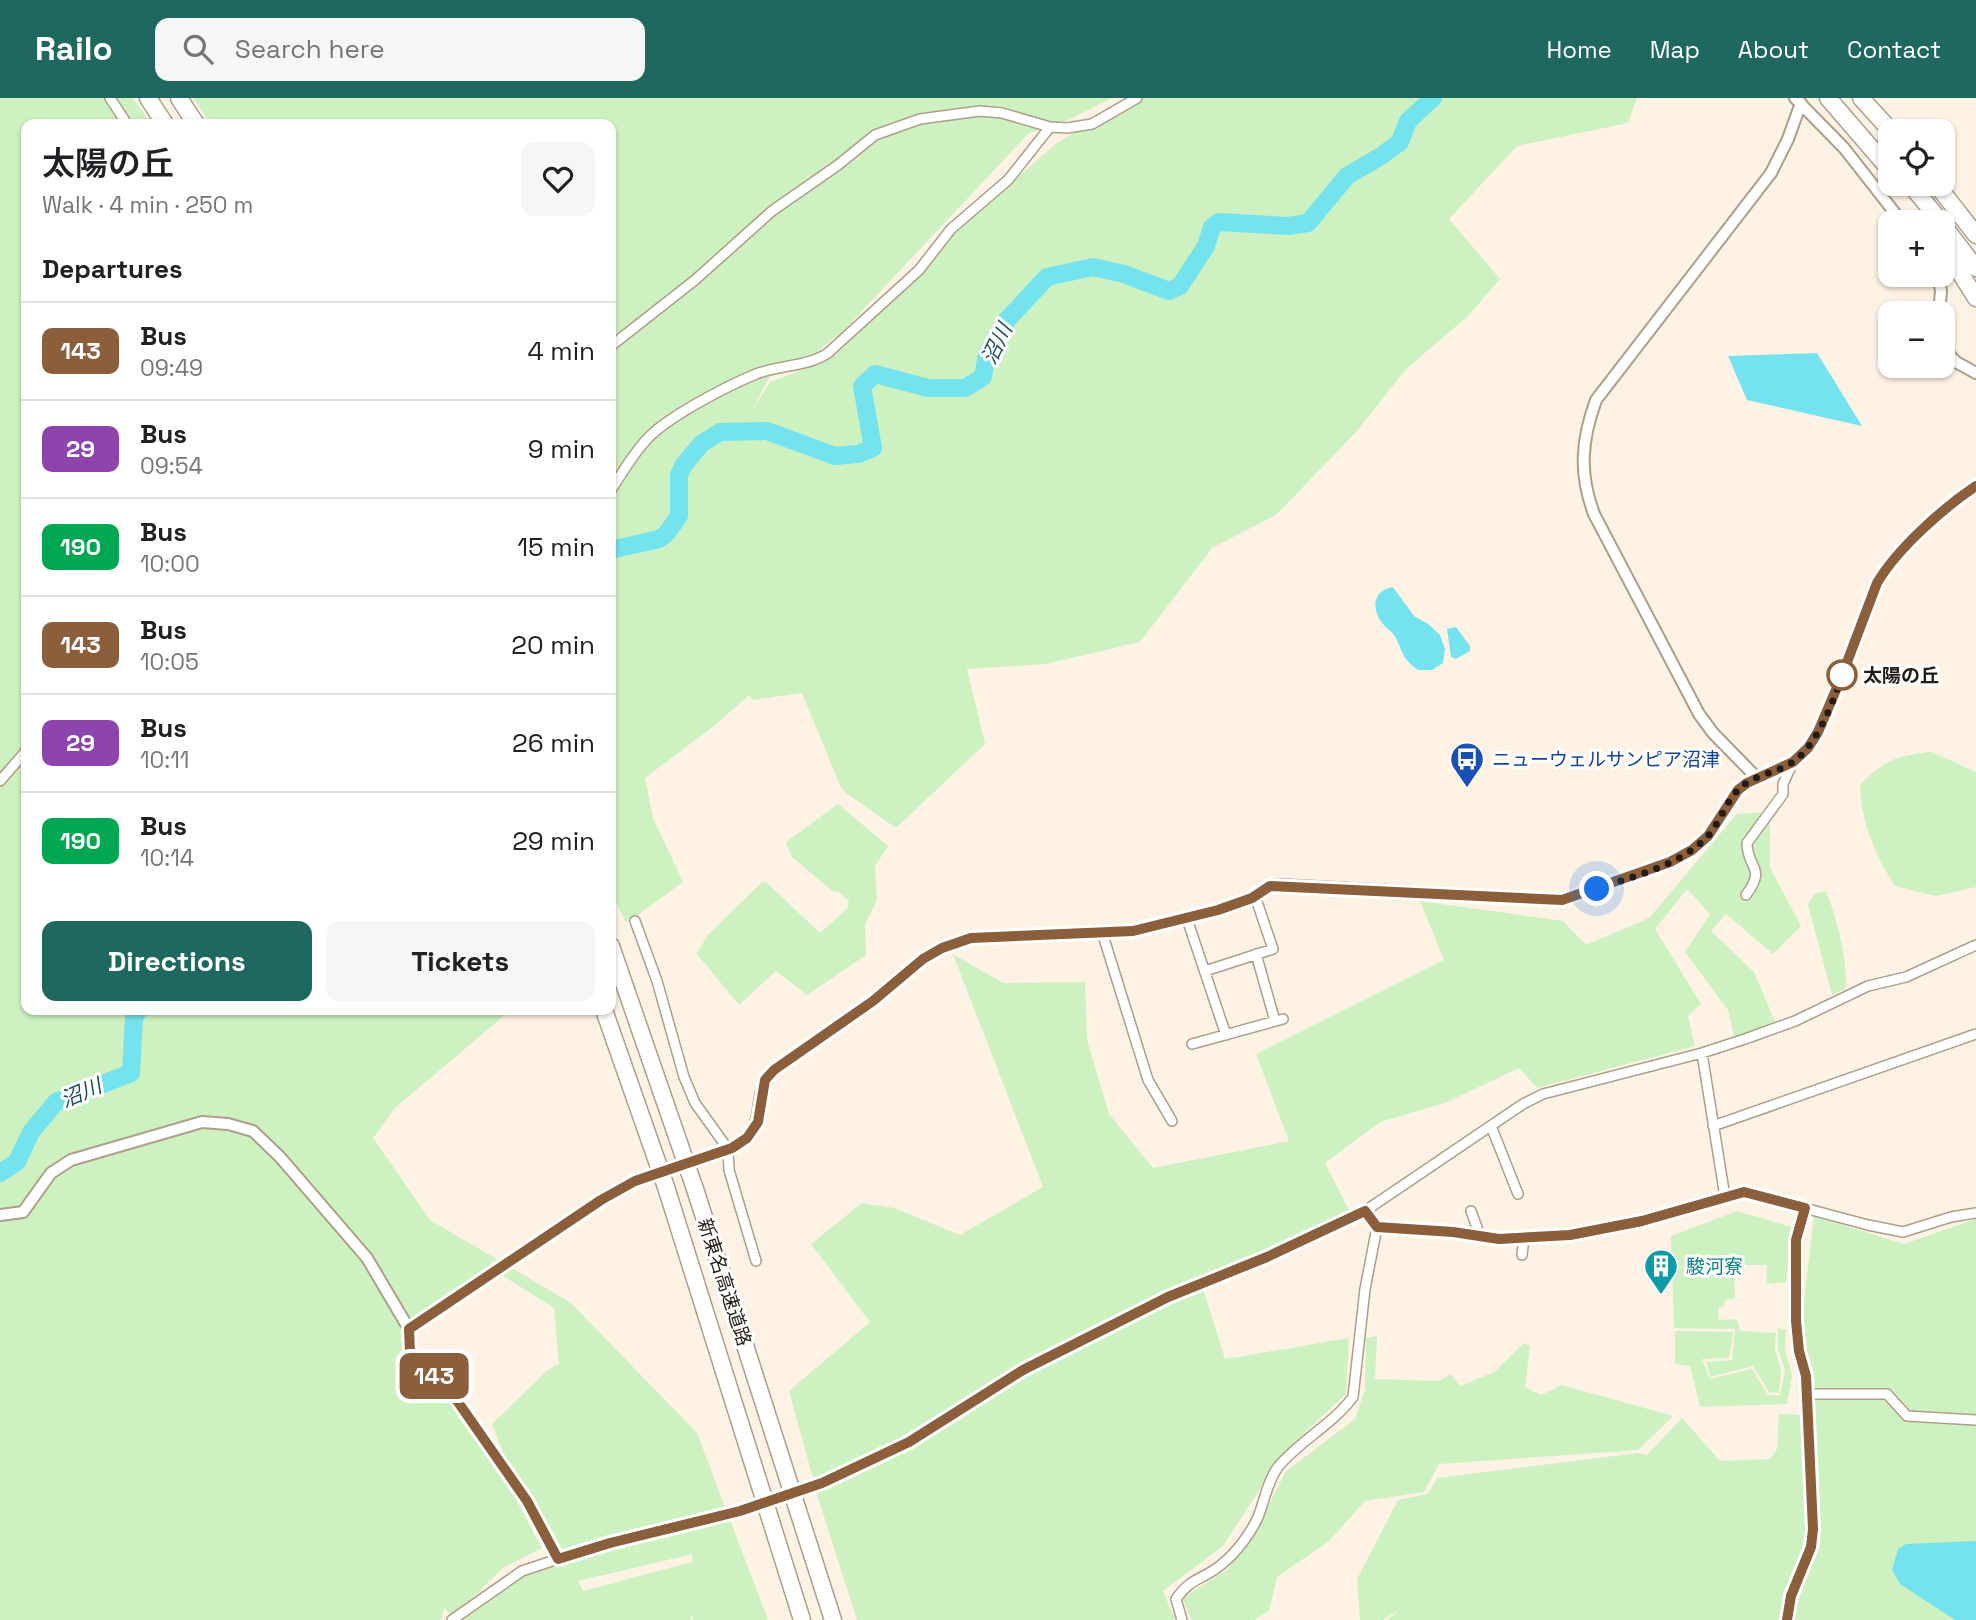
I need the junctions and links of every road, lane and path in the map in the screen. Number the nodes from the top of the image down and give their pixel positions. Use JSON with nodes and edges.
{"nodes":[{"id":1,"x":110,"y":98,"type":"edge"},
{"id":2,"x":148,"y":98,"type":"edge"},
{"id":3,"x":179,"y":98,"type":"edge"},
{"id":4,"x":1137,"y":98,"type":"edge"},
{"id":5,"x":1828,"y":98,"type":"edge"},
{"id":6,"x":1835,"y":98,"type":"edge"},
{"id":7,"x":1861,"y":98,"type":"edge"},
{"id":8,"x":1798,"y":101,"type":"edge"},
{"id":9,"x":124,"y":119,"type":"edge"},
{"id":10,"x":162,"y":119,"type":"edge"},
{"id":11,"x":193,"y":119,"type":"edge"},
{"id":12,"x":1880,"y":119,"type":"edge"},
{"id":13,"x":1050,"y":127,"type":"junction"},
{"id":14,"x":1878,"y":146,"type":"edge"},
{"id":15,"x":1878,"y":156,"type":"edge"},
{"id":16,"x":1920,"y":196,"type":"edge"},
{"id":17,"x":1946,"y":196,"type":"edge"},
{"id":18,"x":1948,"y":196,"type":"edge"},
{"id":19,"x":1893,"y":210,"type":"edge"},
{"id":20,"x":1931,"y":210,"type":"edge"},
{"id":21,"x":1976,"y":227,"type":"edge"},
{"id":22,"x":1976,"y":235,"type":"edge"},
{"id":23,"x":1955,"y":240,"type":"edge"},
{"id":24,"x":1955,"y":265,"type":"edge"},
{"id":25,"x":1976,"y":268,"type":"edge"},
{"id":26,"x":1976,"y":298,"type":"edge"},
{"id":27,"x":616,"y":342,"type":"edge"},
{"id":28,"x":1955,"y":361,"type":"edge"},
{"id":29,"x":1976,"y":373,"type":"edge"},
{"id":30,"x":616,"y":482,"type":"edge"},
{"id":31,"x":1976,"y":486,"type":"edge"},
{"id":32,"x":21,"y":757,"type":"edge"},
{"id":33,"x":1793,"y":762,"type":"junction"},
{"id":34,"x":1757,"y":778,"type":"junction"},
{"id":35,"x":0,"y":780,"type":"edge"},
{"id":36,"x":1746,"y":895,"type":"dead end"},
{"id":37,"x":1255,"y":896,"type":"junction"},
{"id":38,"x":1187,"y":919,"type":"junction"},
{"id":39,"x":635,"y":921,"type":"dead end"},
{"id":40,"x":1102,"y":932,"type":"junction"},
{"id":41,"x":1976,"y":945,"type":"edge"},
{"id":42,"x":1256,"y":954,"type":"junction"},
{"id":43,"x":616,"y":960,"type":"edge"},
{"id":44,"x":1205,"y":971,"type":"junction"},
{"id":45,"x":606,"y":1015,"type":"edge"},
{"id":46,"x":1976,"y":1034,"type":"edge"},
{"id":47,"x":1226,"y":1035,"type":"junction"},
{"id":48,"x":1192,"y":1044,"type":"dead end"},
{"id":49,"x":1702,"y":1053,"type":"junction"},
{"id":50,"x":1172,"y":1121,"type":"dead end"},
{"id":51,"x":1490,"y":1126,"type":"junction"},
{"id":52,"x":1713,"y":1126,"type":"junction"},
{"id":53,"x":723,"y":1151,"type":"junction"},
{"id":54,"x":1518,"y":1194,"type":"dead end"},
{"id":55,"x":1725,"y":1196,"type":"junction"},
{"id":56,"x":1805,"y":1208,"type":"junction"},
{"id":57,"x":1365,"y":1211,"type":"junction"},
{"id":58,"x":1471,"y":1211,"type":"dead end"},
{"id":59,"x":1976,"y":1213,"type":"edge"},
{"id":60,"x":0,"y":1215,"type":"edge"},
{"id":61,"x":1377,"y":1227,"type":"junction"},
{"id":62,"x":1480,"y":1236,"type":"junction"},
{"id":63,"x":1524,"y":1238,"type":"junction"},
{"id":64,"x":1522,"y":1255,"type":"dead end"},
{"id":65,"x":756,"y":1261,"type":"dead end"},
{"id":66,"x":409,"y":1329,"type":"junction"},
{"id":67,"x":1806,"y":1394,"type":"junction"},
{"id":68,"x":1976,"y":1420,"type":"edge"},
{"id":69,"x":558,"y":1559,"type":"junction"},
{"id":70,"x":452,"y":1620,"type":"edge"},
{"id":71,"x":803,"y":1620,"type":"edge"},
{"id":72,"x":833,"y":1620,"type":"edge"},
{"id":73,"x":1182,"y":1620,"type":"edge"},
{"id":74,"x":1787,"y":1620,"type":"edge"}],
"edges":[{"from":1,"to":9,"type":"street"},
{"from":2,"to":10,"type":"highway"},
{"from":3,"to":11,"type":"highway"},
{"from":4,"to":13,"type":"street"},
{"from":5,"to":15,"type":"highway"},
{"from":6,"to":14,"type":"highway"},
{"from":7,"to":12,"type":"highway"},
{"from":8,"to":19,"type":"street"},
{"from":8,"to":34,"type":"street"},
{"from":13,"to":27,"type":"street"},
{"from":13,"to":30,"type":"street"},
{"from":16,"to":20,"type":"highway"},
{"from":17,"to":22,"type":"highway"},
{"from":18,"to":21,"type":"highway"},
{"from":23,"to":25,"type":"highway"},
{"from":24,"to":26,"type":"highway"},
{"from":28,"to":29,"type":"street"},
{"from":31,"to":33,"type":"street"},
{"from":32,"to":35,"type":"street"},
{"from":33,"to":34,"type":"street"},
{"from":33,"to":36,"type":"street"},
{"from":34,"to":37,"type":"street"},
{"from":37,"to":38,"type":"street"},
{"from":37,"to":42,"type":"street"},
{"from":38,"to":40,"type":"street"},
{"from":38,"to":44,"type":"street"},
{"from":39,"to":53,"type":"street"},
{"from":40,"to":50,"type":"street"},
{"from":40,"to":53,"type":"street"},
{"from":41,"to":49,"type":"street"},
{"from":42,"to":44,"type":"street"},
{"from":42,"to":47,"type":"street"},
{"from":43,"to":72,"type":"highway","name":"新東名高速道路"},
{"from":44,"to":47,"type":"street"},
{"from":45,"to":71,"type":"highway","name":"新東名高速道路"},
{"from":46,"to":52,"type":"street"},
{"from":47,"to":48,"type":"street"},
{"from":49,"to":51,"type":"street"},
{"from":49,"to":52,"type":"street"},
{"from":51,"to":54,"type":"street"},
{"from":51,"to":57,"type":"street"},
{"from":52,"to":55,"type":"street"},
{"from":53,"to":65,"type":"street"},
{"from":53,"to":66,"type":"street","bridge":true},
{"from":55,"to":56,"type":"street"},
{"from":55,"to":63,"type":"street"},
{"from":56,"to":59,"type":"street"},
{"from":56,"to":67,"type":"street"},
{"from":57,"to":61,"type":"street"},
{"from":57,"to":69,"type":"street","bridge":true},
{"from":58,"to":62,"type":"street"},
{"from":60,"to":66,"type":"street"},
{"from":61,"to":62,"type":"street"},
{"from":61,"to":73,"type":"street"},
{"from":62,"to":63,"type":"street"},
{"from":63,"to":64,"type":"street"},
{"from":66,"to":69,"type":"street"},
{"from":67,"to":68,"type":"street"},
{"from":67,"to":74,"type":"street"},
{"from":69,"to":70,"type":"street"}]}
